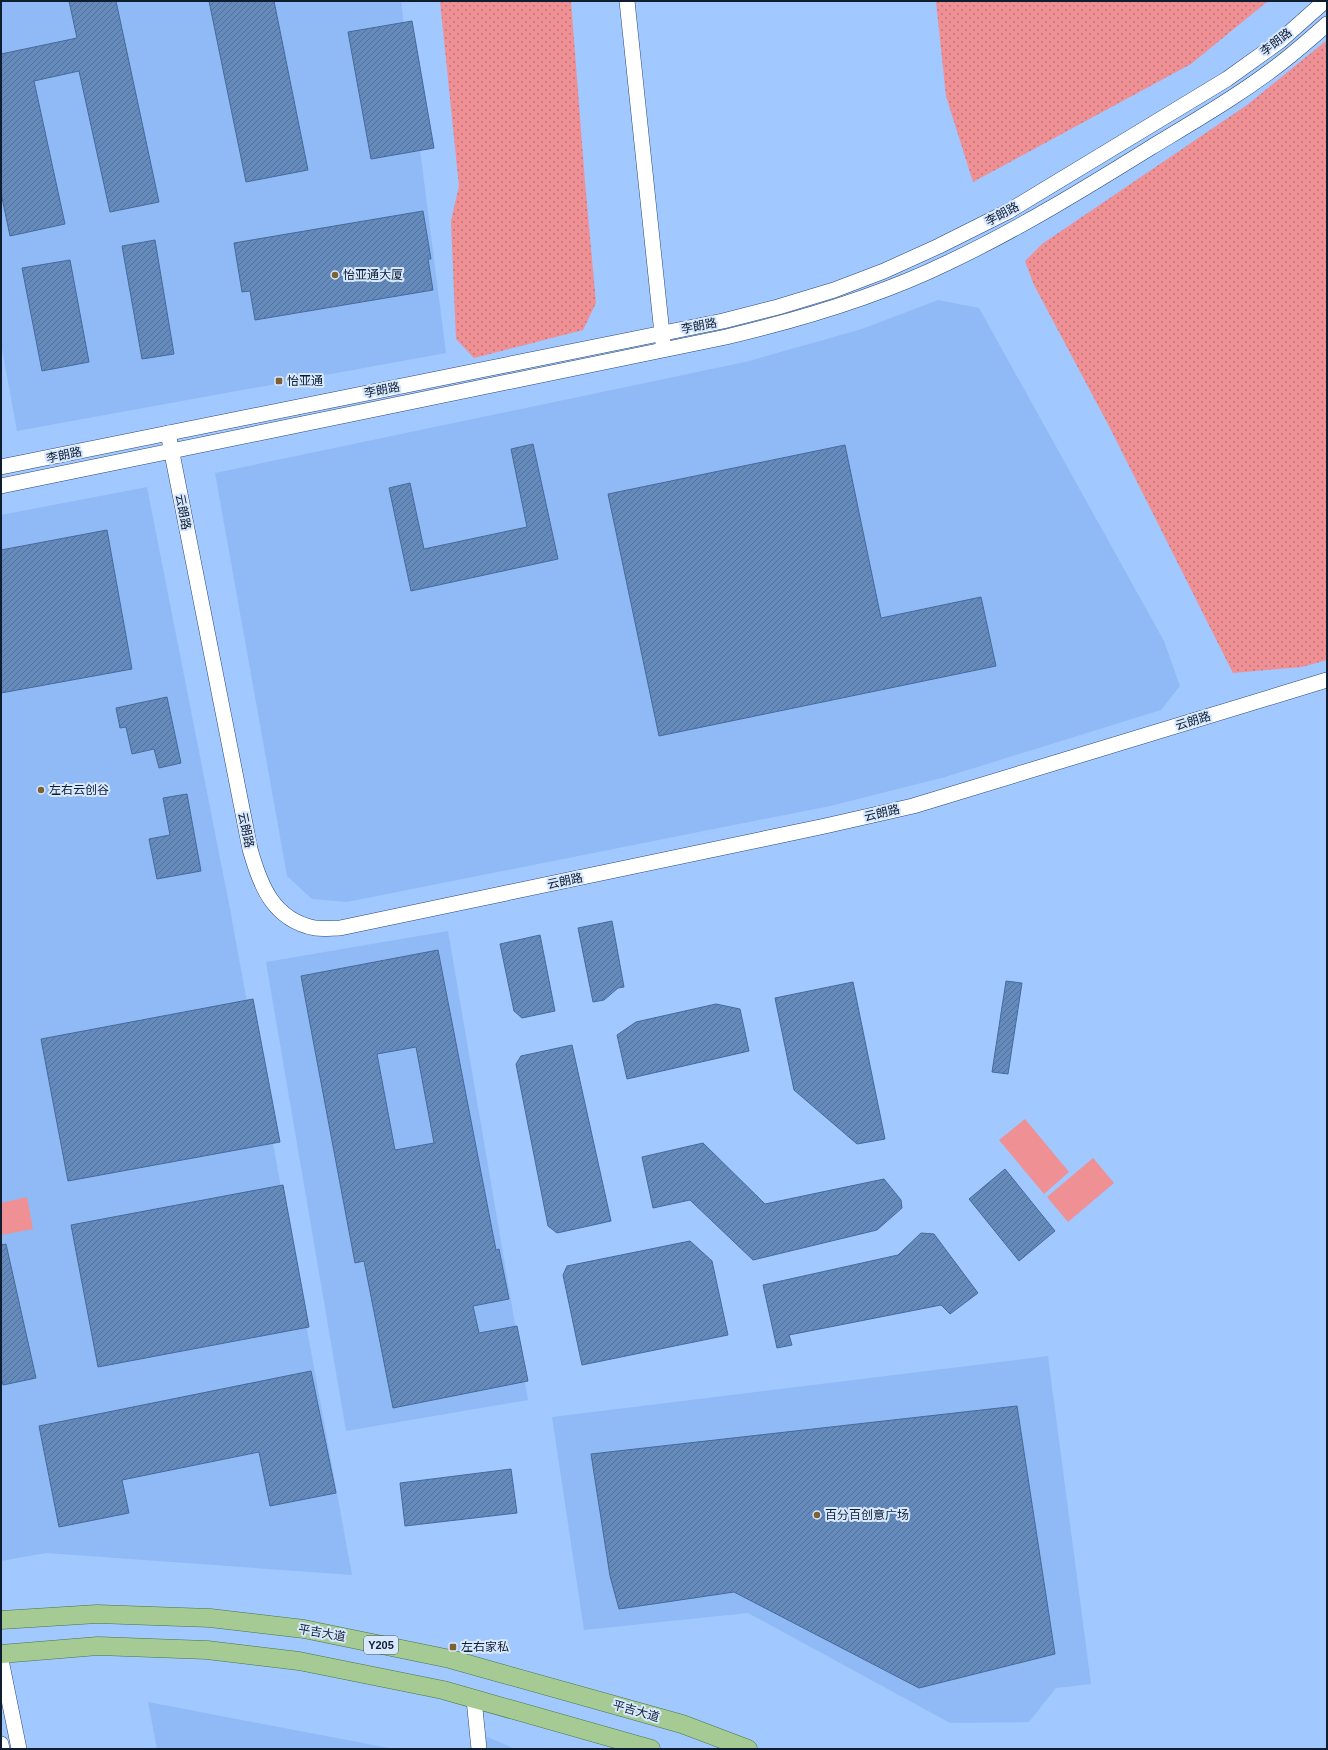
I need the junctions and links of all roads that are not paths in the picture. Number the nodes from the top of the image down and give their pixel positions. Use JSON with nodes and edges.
{"nodes":[{"id":1,"x":627,"y":1,"type":"edge"},
{"id":2,"x":1325,"y":1,"type":"edge"},
{"id":3,"x":1327,"y":24,"type":"edge"},
{"id":4,"x":662,"y":333,"type":"junction"},
{"id":5,"x":664,"y":350,"type":"junction"},
{"id":6,"x":168,"y":433,"type":"junction"},
{"id":7,"x":171,"y":451,"type":"junction"},
{"id":8,"x":1,"y":467,"type":"edge"},
{"id":9,"x":1,"y":486,"type":"edge"},
{"id":10,"x":1327,"y":680,"type":"edge"},
{"id":11,"x":1,"y":1620,"type":"edge"},
{"id":12,"x":1,"y":1654,"type":"edge"},
{"id":13,"x":1,"y":1660,"type":"edge"},
{"id":14,"x":474,"y":1699,"type":"junction"},
{"id":15,"x":1,"y":1744,"type":"edge"},
{"id":16,"x":2,"y":1749,"type":"edge"},
{"id":17,"x":19,"y":1749,"type":"edge"},
{"id":18,"x":479,"y":1749,"type":"edge"},
{"id":19,"x":651,"y":1749,"type":"edge"},
{"id":20,"x":748,"y":1749,"type":"edge"}],
"edges":[{"from":1,"to":4,"type":"street"},
{"from":2,"to":4,"type":"street","name":"李朗路"},
{"from":3,"to":5,"type":"street","name":"李朗路"},
{"from":4,"to":5,"type":"street"},
{"from":4,"to":6,"type":"street","name":"李朗路"},
{"from":5,"to":7,"type":"street","name":"李朗路"},
{"from":6,"to":7,"type":"street","name":"云朗路"},
{"from":6,"to":8,"type":"street","name":"李朗路"},
{"from":7,"to":9,"type":"street","name":"李朗路"},
{"from":7,"to":10,"type":"street","name":"云朗路"},
{"from":11,"to":20,"type":"main road","name":"平吉大道","number":"Y205"},
{"from":12,"to":14,"type":"main road"},
{"from":13,"to":17,"type":"street"},
{"from":14,"to":18,"type":"street"},
{"from":14,"to":19,"type":"main road"},
{"from":15,"to":16,"type":"street"}]}
